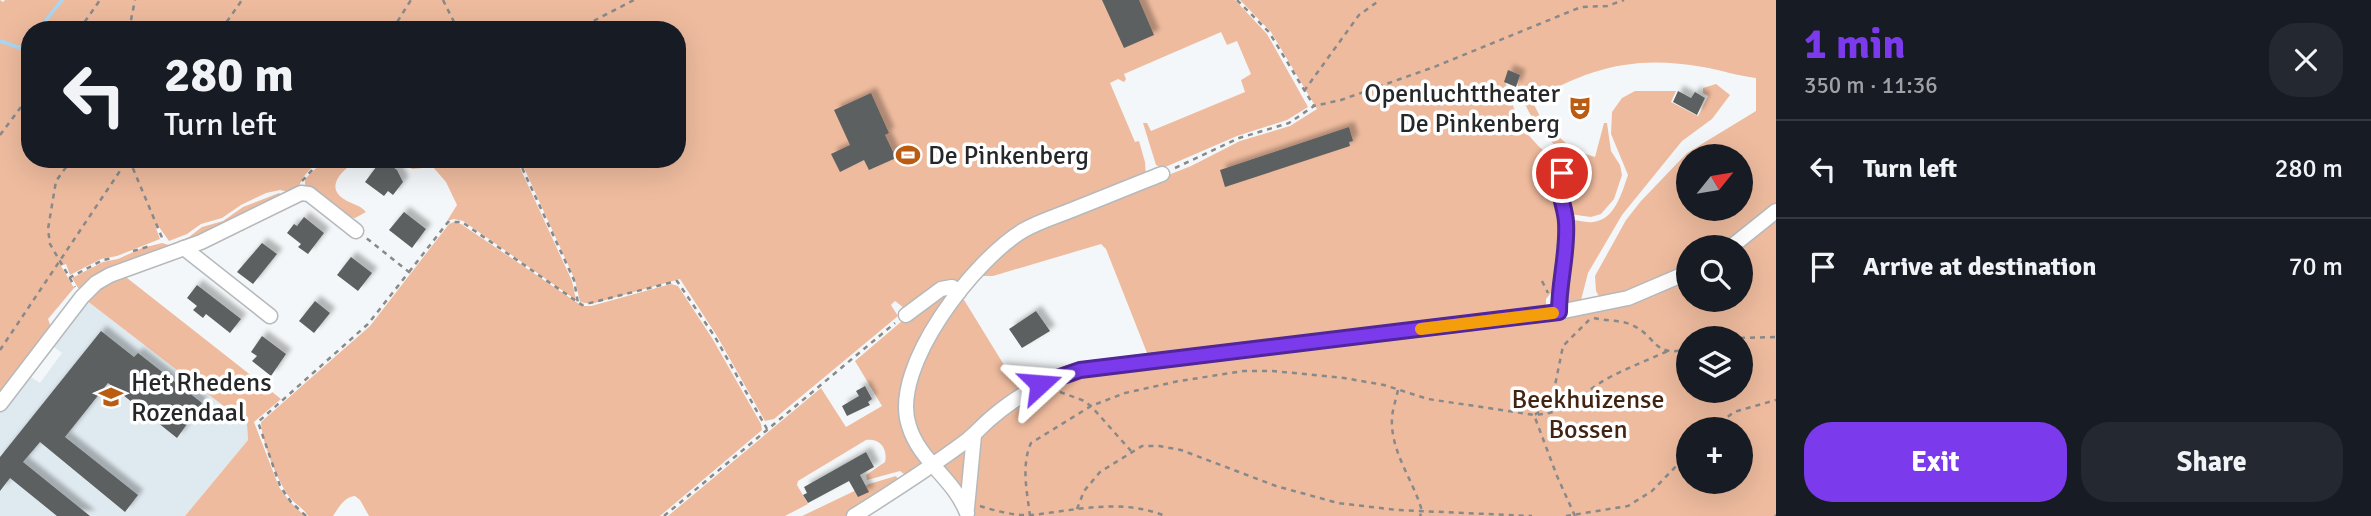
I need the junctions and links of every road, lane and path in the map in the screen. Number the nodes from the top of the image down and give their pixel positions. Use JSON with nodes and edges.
{"nodes":[{"id":1,"x":100,"y":0,"type":"edge"},
{"id":2,"x":135,"y":0,"type":"edge"},
{"id":3,"x":242,"y":0,"type":"edge"},
{"id":4,"x":411,"y":0,"type":"edge"},
{"id":5,"x":443,"y":0,"type":"edge"},
{"id":6,"x":634,"y":0,"type":"edge"},
{"id":7,"x":1237,"y":0,"type":"edge"},
{"id":8,"x":1380,"y":0,"type":"edge"},
{"id":9,"x":1624,"y":0,"type":"edge"},
{"id":10,"x":85,"y":21,"type":"edge"},
{"id":11,"x":131,"y":21,"type":"edge"},
{"id":12,"x":227,"y":21,"type":"edge"},
{"id":13,"x":398,"y":21,"type":"edge"},
{"id":14,"x":454,"y":21,"type":"edge"},
{"id":15,"x":593,"y":21,"type":"edge"},
{"id":16,"x":1304,"y":91,"type":"junction"},
{"id":17,"x":1314,"y":106,"type":"junction"},
{"id":18,"x":21,"y":108,"type":"edge"},
{"id":19,"x":0,"y":135,"type":"edge"},
{"id":20,"x":1568,"y":161,"type":"dead end"},
{"id":21,"x":66,"y":168,"type":"edge"},
{"id":22,"x":123,"y":168,"type":"edge"},
{"id":23,"x":133,"y":168,"type":"edge"},
{"id":24,"x":313,"y":168,"type":"edge"},
{"id":25,"x":522,"y":168,"type":"edge"},
{"id":26,"x":1162,"y":174,"type":"joint"},
{"id":27,"x":302,"y":183,"type":"dead end"},
{"id":28,"x":1776,"y":211,"type":"edge"},
{"id":29,"x":356,"y":231,"type":"joint"},
{"id":30,"x":1746,"y":235,"type":"edge"},
{"id":31,"x":169,"y":243,"type":"dead end"},
{"id":32,"x":152,"y":245,"type":"dead end"},
{"id":33,"x":184,"y":248,"type":"junction"},
{"id":34,"x":131,"y":253,"type":"dead end"},
{"id":35,"x":117,"y":258,"type":"dead end"},
{"id":36,"x":60,"y":263,"type":"junction"},
{"id":37,"x":409,"y":272,"type":"junction"},
{"id":38,"x":69,"y":278,"type":"junction"},
{"id":39,"x":1676,"y":278,"type":"edge"},
{"id":40,"x":958,"y":292,"type":"junction"},
{"id":41,"x":82,"y":297,"type":"junction"},
{"id":42,"x":578,"y":303,"type":"junction"},
{"id":43,"x":1559,"y":312,"type":"junction"},
{"id":44,"x":906,"y":315,"type":"joint"},
{"id":45,"x":270,"y":316,"type":"dead end"},
{"id":46,"x":1776,"y":337,"type":"edge"},
{"id":47,"x":1753,"y":338,"type":"edge"},
{"id":48,"x":0,"y":350,"type":"edge"},
{"id":49,"x":1676,"y":350,"type":"edge"},
{"id":50,"x":1668,"y":351,"type":"junction"},
{"id":51,"x":1040,"y":384,"type":"junction"},
{"id":52,"x":1398,"y":389,"type":"junction"},
{"id":53,"x":1776,"y":400,"type":"edge"},
{"id":54,"x":0,"y":404,"type":"edge"},
{"id":55,"x":1091,"y":406,"type":"junction"},
{"id":56,"x":1534,"y":415,"type":"junction"},
{"id":57,"x":1728,"y":417,"type":"edge"},
{"id":58,"x":767,"y":429,"type":"junction"},
{"id":59,"x":974,"y":435,"type":"junction"},
{"id":60,"x":1131,"y":451,"type":"junction"},
{"id":61,"x":933,"y":466,"type":"junction"},
{"id":62,"x":1676,"y":466,"type":"edge"},
{"id":63,"x":1077,"y":509,"type":"junction"},
{"id":64,"x":967,"y":510,"type":"edge"},
{"id":65,"x":1422,"y":511,"type":"junction"},
{"id":66,"x":1575,"y":515,"type":"edge"},
{"id":67,"x":306,"y":516,"type":"edge"},
{"id":68,"x":664,"y":516,"type":"edge"},
{"id":69,"x":854,"y":516,"type":"edge"},
{"id":70,"x":1030,"y":516,"type":"edge"},
{"id":71,"x":1165,"y":516,"type":"edge"},
{"id":72,"x":1420,"y":516,"type":"edge"},
{"id":73,"x":1532,"y":516,"type":"edge"},
{"id":74,"x":1566,"y":516,"type":"edge"}],
"edges":[{"from":1,"to":10,"type":"path"},
{"from":2,"to":11,"type":"path"},
{"from":3,"to":12,"type":"path"},
{"from":4,"to":13,"type":"path"},
{"from":5,"to":14,"type":"path"},
{"from":6,"to":15,"type":"path"},
{"from":7,"to":16,"type":"path"},
{"from":8,"to":16,"type":"path"},
{"from":9,"to":17,"type":"path"},
{"from":16,"to":17,"type":"path"},
{"from":17,"to":26,"type":"path"},
{"from":18,"to":19,"type":"path"},
{"from":20,"to":43,"type":"street"},
{"from":21,"to":36,"type":"path"},
{"from":22,"to":36,"type":"path"},
{"from":23,"to":31,"type":"path"},
{"from":24,"to":27,"type":"path"},
{"from":25,"to":42,"type":"path"},
{"from":26,"to":40,"type":"street"},
{"from":28,"to":30,"type":"street"},
{"from":29,"to":33,"type":"street"},
{"from":29,"to":37,"type":"path"},
{"from":32,"to":34,"type":"path"},
{"from":33,"to":41,"type":"street"},
{"from":33,"to":45,"type":"street"},
{"from":35,"to":38,"type":"path"},
{"from":36,"to":38,"type":"path"},
{"from":36,"to":48,"type":"path"},
{"from":37,"to":42,"type":"path"},
{"from":37,"to":67,"type":"path"},
{"from":38,"to":41,"type":"path"},
{"from":39,"to":43,"type":"street"},
{"from":40,"to":44,"type":"street"},
{"from":40,"to":61,"type":"street"},
{"from":41,"to":54,"type":"street"},
{"from":42,"to":58,"type":"path"},
{"from":43,"to":51,"type":"street"},
{"from":44,"to":58,"type":"path"},
{"from":46,"to":47,"type":"path"},
{"from":49,"to":50,"type":"path"},
{"from":50,"to":56,"type":"path"},
{"from":50,"to":56,"type":"path"},
{"from":51,"to":55,"type":"path"},
{"from":51,"to":59,"type":"street"},
{"from":52,"to":55,"type":"path"},
{"from":52,"to":56,"type":"path"},
{"from":52,"to":65,"type":"path"},
{"from":53,"to":57,"type":"path"},
{"from":55,"to":60,"type":"path"},
{"from":55,"to":70,"type":"path"},
{"from":56,"to":66,"type":"path"},
{"from":58,"to":68,"type":"path"},
{"from":59,"to":61,"type":"street"},
{"from":59,"to":64,"type":"street"},
{"from":60,"to":63,"type":"path"},
{"from":60,"to":65,"type":"path"},
{"from":61,"to":64,"type":"street"},
{"from":61,"to":69,"type":"street"},
{"from":62,"to":66,"type":"path"},
{"from":63,"to":70,"type":"path"},
{"from":63,"to":71,"type":"path"},
{"from":64,"to":70,"type":"path"},
{"from":65,"to":72,"type":"path"},
{"from":65,"to":73,"type":"path"},
{"from":66,"to":74,"type":"path"}]}
